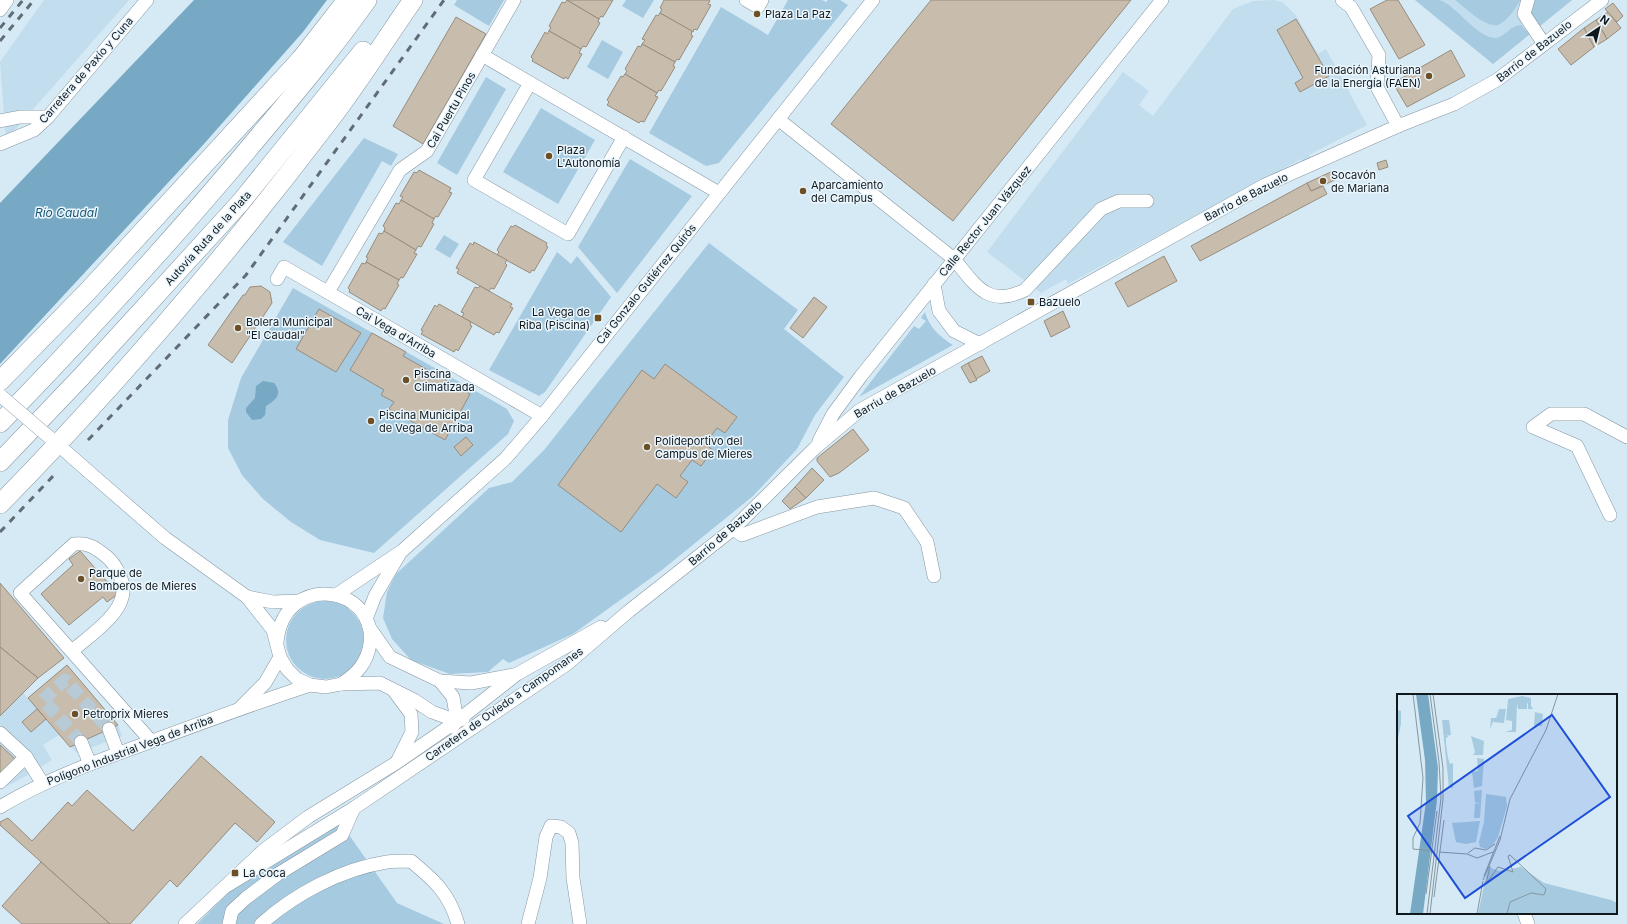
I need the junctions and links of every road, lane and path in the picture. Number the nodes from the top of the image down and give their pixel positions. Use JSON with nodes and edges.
{"nodes":[{"id":1,"x":7,"y":0,"type":"edge"},
{"id":2,"x":147,"y":0,"type":"edge"},
{"id":3,"x":347,"y":0,"type":"edge"},
{"id":4,"x":367,"y":0,"type":"edge"},
{"id":5,"x":398,"y":0,"type":"edge"},
{"id":6,"x":413,"y":0,"type":"edge"},
{"id":7,"x":514,"y":0,"type":"edge"},
{"id":8,"x":746,"y":0,"type":"edge"},
{"id":9,"x":762,"y":0,"type":"edge"},
{"id":10,"x":872,"y":0,"type":"edge"},
{"id":11,"x":1162,"y":0,"type":"edge"},
{"id":12,"x":1342,"y":0,"type":"edge"},
{"id":13,"x":1528,"y":0,"type":"edge"},
{"id":14,"x":1602,"y":0,"type":"edge"},
{"id":15,"x":0,"y":10,"type":"edge"},
{"id":16,"x":1544,"y":44,"type":"junction"},
{"id":17,"x":482,"y":55,"type":"junction"},
{"id":18,"x":530,"y":83,"type":"junction"},
{"id":19,"x":48,"y":117,"type":"junction"},
{"id":20,"x":778,"y":119,"type":"junction"},
{"id":21,"x":0,"y":121,"type":"edge"},
{"id":22,"x":1398,"y":126,"type":"junction"},
{"id":23,"x":624,"y":137,"type":"junction"},
{"id":24,"x":0,"y":144,"type":"edge"},
{"id":25,"x":719,"y":193,"type":"junction"},
{"id":26,"x":1147,"y":201,"type":"dead end"},
{"id":27,"x":954,"y":259,"type":"junction"},
{"id":28,"x":277,"y":279,"type":"dead end"},
{"id":29,"x":934,"y":284,"type":"junction"},
{"id":30,"x":328,"y":292,"type":"junction"},
{"id":31,"x":980,"y":344,"type":"junction"},
{"id":32,"x":0,"y":391,"type":"edge"},
{"id":33,"x":542,"y":416,"type":"junction"},
{"id":34,"x":0,"y":423,"type":"edge"},
{"id":35,"x":1627,"y":437,"type":"edge"},
{"id":36,"x":57,"y":444,"type":"junction"},
{"id":37,"x":815,"y":448,"type":"junction"},
{"id":38,"x":0,"y":462,"type":"edge"},
{"id":39,"x":0,"y":504,"type":"edge"},
{"id":40,"x":1610,"y":516,"type":"dead end"},
{"id":41,"x":733,"y":529,"type":"junction"},
{"id":42,"x":402,"y":551,"type":"junction"},
{"id":43,"x":934,"y":576,"type":"dead end"},
{"id":44,"x":336,"y":595,"type":"junction"},
{"id":45,"x":247,"y":596,"type":"junction"},
{"id":46,"x":299,"y":601,"type":"junction"},
{"id":47,"x":629,"y":611,"type":"junction"},
{"id":48,"x":367,"y":622,"type":"junction"},
{"id":49,"x":277,"y":642,"type":"junction"},
{"id":50,"x":72,"y":651,"type":"junction"},
{"id":51,"x":280,"y":656,"type":"junction"},
{"id":52,"x":517,"y":674,"type":"junction"},
{"id":53,"x":440,"y":681,"type":"junction"},
{"id":54,"x":341,"y":684,"type":"junction"},
{"id":55,"x":310,"y":685,"type":"junction"},
{"id":56,"x":392,"y":688,"type":"junction"},
{"id":57,"x":524,"y":693,"type":"junction"},
{"id":58,"x":240,"y":708,"type":"junction"},
{"id":59,"x":457,"y":721,"type":"junction"},
{"id":60,"x":109,"y":729,"type":"tunnel mouth"},
{"id":61,"x":0,"y":733,"type":"edge"},
{"id":62,"x":151,"y":741,"type":"junction"},
{"id":63,"x":81,"y":742,"type":"tunnel mouth"},
{"id":64,"x":118,"y":753,"type":"junction"},
{"id":65,"x":26,"y":757,"type":"junction"},
{"id":66,"x":396,"y":763,"type":"junction"},
{"id":67,"x":90,"y":764,"type":"junction"},
{"id":68,"x":417,"y":764,"type":"junction"},
{"id":69,"x":0,"y":782,"type":"edge"},
{"id":70,"x":43,"y":784,"type":"junction"},
{"id":71,"x":0,"y":807,"type":"edge"},
{"id":72,"x":354,"y":808,"type":"junction"},
{"id":73,"x":228,"y":885,"type":"junction"},
{"id":74,"x":1524,"y":914,"type":"edge"},
{"id":75,"x":185,"y":924,"type":"edge"},
{"id":76,"x":229,"y":924,"type":"edge"},
{"id":77,"x":261,"y":924,"type":"edge"},
{"id":78,"x":458,"y":924,"type":"edge"},
{"id":79,"x":528,"y":924,"type":"edge"},
{"id":80,"x":580,"y":924,"type":"edge"},
{"id":81,"x":1528,"y":924,"type":"edge"}],
"edges":[{"from":1,"to":15,"type":"street"},
{"from":2,"to":19,"type":"street","name":"Carretera de Paxío y Cuna"},
{"from":3,"to":32,"type":"highway"},
{"from":4,"to":34,"type":"highway"},
{"from":5,"to":38,"type":"highway","name":"Autovía Ruta de la Plata"},
{"from":6,"to":36,"type":"highway"},
{"from":7,"to":17,"type":"street","name":"Cai Puertu Pinos"},
{"from":8,"to":9,"type":"street"},
{"from":10,"to":20,"type":"street","name":"Cai Gonzalo Gutiérrez Quirós"},
{"from":11,"to":27,"type":"street","name":"Calle Rector Juan Vázquez"},
{"from":12,"to":22,"type":"street"},
{"from":13,"to":16,"type":"street"},
{"from":14,"to":16,"type":"street","name":"Barrio de Bazuelo"},
{"from":16,"to":22,"type":"street","name":"Barrio de Bazuelo"},
{"from":17,"to":18,"type":"street"},
{"from":17,"to":30,"type":"street","name":"Cai Puertu Pinos"},
{"from":18,"to":23,"type":"street"},
{"from":18,"to":23,"type":"street"},
{"from":19,"to":21,"type":"street"},
{"from":19,"to":24,"type":"street","name":"Carretera de Paxío y Cuna"},
{"from":20,"to":25,"type":"street","name":"Cai Gonzalo Gutiérrez Quirós"},
{"from":20,"to":27,"type":"street"},
{"from":22,"to":31,"type":"street","name":"Barrio de Bazuelo"},
{"from":23,"to":25,"type":"street"},
{"from":25,"to":33,"type":"street","name":"Cai Gonzalo Gutiérrez Quirós"},
{"from":26,"to":27,"type":"street"},
{"from":27,"to":29,"type":"street","name":"Calle Rector Juan Vázquez"},
{"from":28,"to":30,"type":"street","name":"Cai Vega d'Arriba"},
{"from":29,"to":31,"type":"street"},
{"from":29,"to":37,"type":"street","name":"Calle Rector Juan Vázquez"},
{"from":30,"to":33,"type":"street","name":"Cai Vega d'Arriba"},
{"from":31,"to":37,"type":"street","name":"Barriu de Bazuelo"},
{"from":32,"to":36,"type":"street","bridge":true},
{"from":33,"to":42,"type":"street","name":"Cai Gonzalo Gutiérrez Quirós"},
{"from":35,"to":40,"type":"street"},
{"from":36,"to":39,"type":"highway"},
{"from":36,"to":45,"type":"street","bridge":true},
{"from":37,"to":41,"type":"street","name":"Barrio de Bazuelo"},
{"from":41,"to":43,"type":"street"},
{"from":41,"to":47,"type":"street","name":"Barrio de Bazuelo"},
{"from":42,"to":44,"type":"street","name":"Cai Gonzalo Gutiérrez Quirós"},
{"from":42,"to":48,"type":"street","name":"Cai Gonzalo Gutiérrez Quirós"},
{"from":44,"to":46,"type":"street"},
{"from":44,"to":48,"type":"street"},
{"from":45,"to":46,"type":"street"},
{"from":45,"to":49,"type":"street"},
{"from":46,"to":49,"type":"street"},
{"from":47,"to":52,"type":"street","name":"Carretera de Oviedo a Campomanes"},
{"from":47,"to":57,"type":"street","name":"Carretera de Oviedo a Campomanes"},
{"from":48,"to":53,"type":"street"},
{"from":48,"to":54,"type":"street"},
{"from":49,"to":51,"type":"street"},
{"from":50,"to":50,"type":"street"},
{"from":50,"to":62,"type":"street"},
{"from":51,"to":55,"type":"street"},
{"from":51,"to":58,"type":"street","name":"Polígono Industrial Vega de Arriba"},
{"from":52,"to":53,"type":"street"},
{"from":52,"to":59,"type":"street","name":"Carretera de Oviedo a Campomanes"},
{"from":53,"to":59,"type":"street"},
{"from":54,"to":55,"type":"street"},
{"from":54,"to":56,"type":"street"},
{"from":55,"to":58,"type":"street","name":"Polígono Industrial Vega de Arriba"},
{"from":56,"to":59,"type":"street"},
{"from":56,"to":66,"type":"street"},
{"from":57,"to":59,"type":"street"},
{"from":57,"to":68,"type":"street","name":"Carretera de Oviedo a Campomanes"},
{"from":58,"to":62,"type":"street","name":"Polígono Industrial Vega de Arriba"},
{"from":59,"to":66,"type":"street","name":"Carretera de Oviedo a Campomanes"},
{"from":59,"to":68,"type":"street"},
{"from":60,"to":64,"type":"street"},
{"from":61,"to":65,"type":"street"},
{"from":62,"to":64,"type":"street","name":"Polígono Industrial Vega de Arriba"},
{"from":63,"to":67,"type":"street"},
{"from":64,"to":67,"type":"street","name":"Polígono Industrial Vega de Arriba"},
{"from":65,"to":69,"type":"street"},
{"from":65,"to":70,"type":"street"},
{"from":66,"to":72,"type":"street"},
{"from":66,"to":73,"type":"street","name":"Carretera de Oviedo a Campomanes"},
{"from":67,"to":70,"type":"street","name":"Polígono Industrial Vega de Arriba"},
{"from":68,"to":72,"type":"street","name":"Carretera de Oviedo a Campomanes"},
{"from":70,"to":71,"type":"street","name":"Polígono Industrial Vega de Arriba"},
{"from":72,"to":73,"type":"street","name":"Carretera de Oviedo a Campomanes"},
{"from":72,"to":76,"type":"street"},
{"from":73,"to":75,"type":"street"},
{"from":74,"to":81,"type":"street"},
{"from":77,"to":78,"type":"street"},
{"from":79,"to":80,"type":"street"}]}
